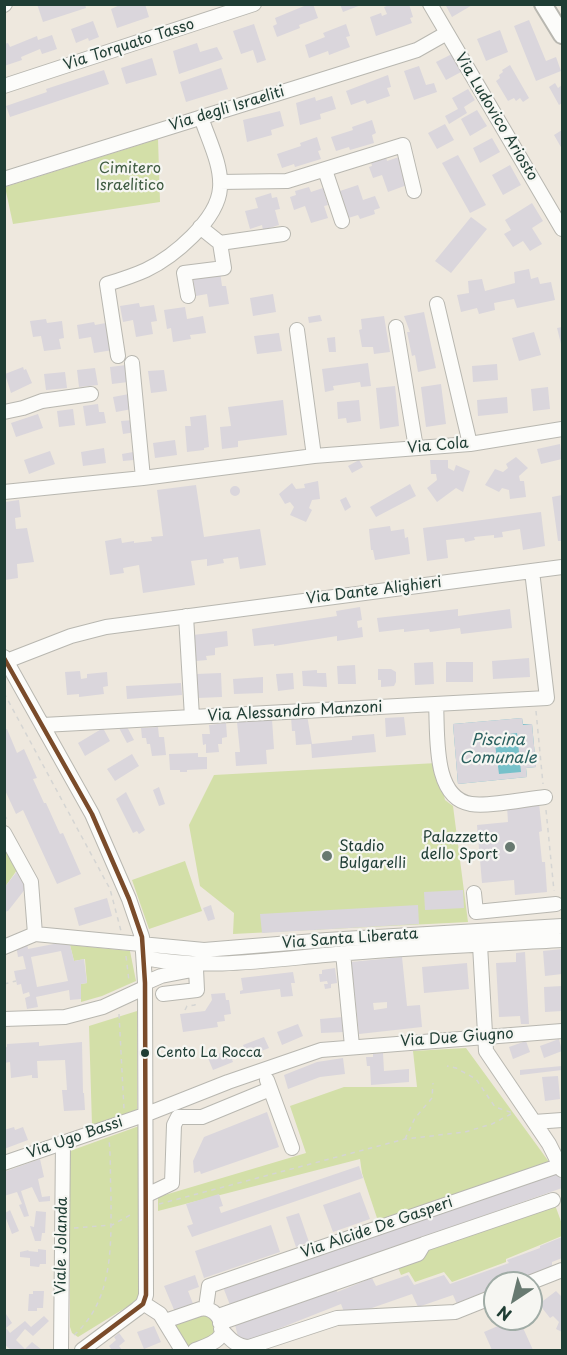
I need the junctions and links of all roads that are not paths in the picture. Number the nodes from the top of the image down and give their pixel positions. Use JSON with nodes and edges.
{"nodes":[{"id":1,"x":254,"y":4,"type":"edge"},
{"id":2,"x":430,"y":4,"type":"edge"},
{"id":3,"x":543,"y":4,"type":"edge"},
{"id":4,"x":447,"y":33,"type":"junction"},
{"id":5,"x":562,"y":35,"type":"edge"},
{"id":6,"x":4,"y":86,"type":"edge"},
{"id":7,"x":201,"y":117,"type":"junction"},
{"id":8,"x":325,"y":170,"type":"junction"},
{"id":9,"x":4,"y":179,"type":"edge"},
{"id":10,"x":220,"y":182,"type":"junction"},
{"id":11,"x":414,"y":191,"type":"dead end"},
{"id":12,"x":342,"y":221,"type":"dead end"},
{"id":13,"x":200,"y":227,"type":"junction"},
{"id":14,"x":562,"y":229,"type":"edge"},
{"id":15,"x":283,"y":234,"type":"dead end"},
{"id":16,"x":220,"y":243,"type":"junction"},
{"id":17,"x":188,"y":296,"type":"dead end"},
{"id":18,"x":437,"y":304,"type":"dead end"},
{"id":19,"x":396,"y":327,"type":"dead end"},
{"id":20,"x":297,"y":330,"type":"dead end"},
{"id":21,"x":118,"y":356,"type":"dead end"},
{"id":22,"x":132,"y":363,"type":"dead end"},
{"id":23,"x":91,"y":394,"type":"dead end"},
{"id":24,"x":4,"y":412,"type":"edge"},
{"id":25,"x":562,"y":429,"type":"edge"},
{"id":26,"x":470,"y":444,"type":"junction"},
{"id":27,"x":416,"y":448,"type":"junction"},
{"id":28,"x":314,"y":456,"type":"junction"},
{"id":29,"x":143,"y":478,"type":"junction"},
{"id":30,"x":4,"y":492,"type":"edge"},
{"id":31,"x":562,"y":567,"type":"edge"},
{"id":32,"x":532,"y":571,"type":"junction"},
{"id":33,"x":186,"y":616,"type":"junction"},
{"id":34,"x":5,"y":660,"type":"edge"},
{"id":35,"x":436,"y":704,"type":"junction"},
{"id":36,"x":192,"y":717,"type":"junction"},
{"id":37,"x":43,"y":725,"type":"junction"},
{"id":38,"x":545,"y":797,"type":"dead end"},
{"id":39,"x":4,"y":833,"type":"edge"},
{"id":40,"x":474,"y":893,"type":"dead end"},
{"id":41,"x":556,"y":904,"type":"dead end"},
{"id":42,"x":560,"y":926,"type":"edge"},
{"id":43,"x":35,"y":934,"type":"junction"},
{"id":44,"x":560,"y":940,"type":"edge"},
{"id":45,"x":143,"y":944,"type":"junction"},
{"id":46,"x":480,"y":945,"type":"junction"},
{"id":47,"x":4,"y":947,"type":"edge"},
{"id":48,"x":343,"y":953,"type":"junction"},
{"id":49,"x":144,"y":958,"type":"junction"},
{"id":50,"x":226,"y":964,"type":"junction"},
{"id":51,"x":196,"y":969,"type":"junction"},
{"id":52,"x":145,"y":986,"type":"junction"},
{"id":53,"x":164,"y":994,"type":"dead end"},
{"id":54,"x":4,"y":1019,"type":"edge"},
{"id":55,"x":562,"y":1031,"type":"edge"},
{"id":56,"x":485,"y":1036,"type":"junction"},
{"id":57,"x":352,"y":1046,"type":"junction"},
{"id":58,"x":264,"y":1070,"type":"junction"},
{"id":59,"x":270,"y":1089,"type":"junction"},
{"id":60,"x":147,"y":1114,"type":"junction"},
{"id":61,"x":562,"y":1120,"type":"edge"},
{"id":62,"x":534,"y":1122,"type":"junction"},
{"id":63,"x":63,"y":1142,"type":"junction"},
{"id":64,"x":292,"y":1148,"type":"dead end"},
{"id":65,"x":4,"y":1163,"type":"edge"},
{"id":66,"x":562,"y":1167,"type":"edge"},
{"id":67,"x":553,"y":1200,"type":"dead end"},
{"id":68,"x":147,"y":1201,"type":"junction"},
{"id":69,"x":562,"y":1270,"type":"edge"},
{"id":70,"x":543,"y":1277,"type":"edge"},
{"id":71,"x":483,"y":1301,"type":"edge"},
{"id":72,"x":143,"y":1302,"type":"junction"},
{"id":73,"x":216,"y":1319,"type":"junction"},
{"id":74,"x":165,"y":1321,"type":"junction"},
{"id":75,"x":61,"y":1350,"type":"edge"},
{"id":76,"x":82,"y":1350,"type":"edge"},
{"id":77,"x":182,"y":1350,"type":"edge"},
{"id":78,"x":195,"y":1350,"type":"edge"}],
"edges":[{"from":1,"to":6,"type":"street","name":"Via Torquato Tasso"},
{"from":2,"to":4,"type":"street","name":"Via Ludovico Ariosto"},
{"from":3,"to":5,"type":"main road"},
{"from":4,"to":7,"type":"street","name":"Via degli Israeliti"},
{"from":4,"to":14,"type":"street","name":"Via Ludovico Ariosto"},
{"from":7,"to":9,"type":"street","name":"Via degli Israeliti"},
{"from":7,"to":10,"type":"street"},
{"from":8,"to":10,"type":"street"},
{"from":8,"to":11,"type":"street"},
{"from":8,"to":12,"type":"street"},
{"from":10,"to":13,"type":"street"},
{"from":13,"to":16,"type":"street"},
{"from":13,"to":21,"type":"street"},
{"from":15,"to":16,"type":"street"},
{"from":16,"to":17,"type":"street"},
{"from":18,"to":26,"type":"street"},
{"from":19,"to":27,"type":"street"},
{"from":20,"to":28,"type":"street"},
{"from":22,"to":29,"type":"street"},
{"from":23,"to":24,"type":"street"},
{"from":25,"to":26,"type":"street","name":"Via Cola"},
{"from":26,"to":27,"type":"street","name":"Via Cola"},
{"from":27,"to":28,"type":"street","name":"Via Cola"},
{"from":28,"to":29,"type":"street","name":"Via Cola"},
{"from":29,"to":30,"type":"street","name":"Via Cola"},
{"from":31,"to":32,"type":"street","name":"Via Dante Alighieri"},
{"from":32,"to":33,"type":"street","name":"Via Dante Alighieri"},
{"from":32,"to":35,"type":"street","name":"Via Alessandro Manzoni"},
{"from":33,"to":34,"type":"street","name":"Via Dante Alighieri"},
{"from":33,"to":36,"type":"street"},
{"from":34,"to":37,"type":"street"},
{"from":35,"to":36,"type":"street","name":"Via Alessandro Manzoni"},
{"from":35,"to":38,"type":"street"},
{"from":36,"to":37,"type":"street","name":"Via Alessandro Manzoni"},
{"from":37,"to":45,"type":"street"},
{"from":39,"to":43,"type":"street"},
{"from":40,"to":41,"type":"street"},
{"from":42,"to":44,"type":"street","name":"Via Santa Liberata"},
{"from":42,"to":45,"type":"street","name":"Via Santa Liberata"},
{"from":43,"to":45,"type":"street","name":"Via Santa Liberata"},
{"from":43,"to":47,"type":"street"},
{"from":44,"to":46,"type":"street","name":"Via Santa Liberata"},
{"from":45,"to":49,"type":"street"},
{"from":46,"to":48,"type":"street","name":"Via Santa Liberata"},
{"from":46,"to":56,"type":"street"},
{"from":48,"to":50,"type":"street","name":"Via Santa Liberata"},
{"from":48,"to":57,"type":"street"},
{"from":49,"to":50,"type":"street","name":"Via Santa Liberata"},
{"from":49,"to":52,"type":"street"},
{"from":50,"to":51,"type":"street","name":"Via Santa Liberata"},
{"from":51,"to":52,"type":"street","name":"Via Santa Liberata"},
{"from":51,"to":53,"type":"street"},
{"from":52,"to":54,"type":"street","name":"Via Santa Liberata"},
{"from":52,"to":60,"type":"street"},
{"from":55,"to":56,"type":"street","name":"Via Due Giugno"},
{"from":56,"to":57,"type":"street","name":"Via Due Giugno"},
{"from":56,"to":62,"type":"street"},
{"from":57,"to":58,"type":"street","name":"Via Due Giugno"},
{"from":58,"to":59,"type":"street"},
{"from":58,"to":60,"type":"street","name":"Via Due Giugno"},
{"from":59,"to":64,"type":"street"},
{"from":59,"to":68,"type":"street"},
{"from":60,"to":63,"type":"street","name":"Via Ugo Bassi"},
{"from":60,"to":68,"type":"street"},
{"from":61,"to":62,"type":"street"},
{"from":62,"to":66,"type":"street"},
{"from":63,"to":65,"type":"street","name":"Via Ugo Bassi"},
{"from":63,"to":75,"type":"street","name":"Viale Jolanda"},
{"from":66,"to":73,"type":"street","name":"Via Alcide De Gasperi"},
{"from":67,"to":73,"type":"street","name":"Via Alcide De Gasperi"},
{"from":68,"to":72,"type":"street"},
{"from":69,"to":70,"type":"street"},
{"from":71,"to":73,"type":"street"},
{"from":72,"to":74,"type":"street"},
{"from":72,"to":76,"type":"street"},
{"from":73,"to":74,"type":"street","name":"Via Alcide De Gasperi"},
{"from":73,"to":78,"type":"street","name":"Via Alcide De Gasperi"},
{"from":74,"to":77,"type":"street"}]}
